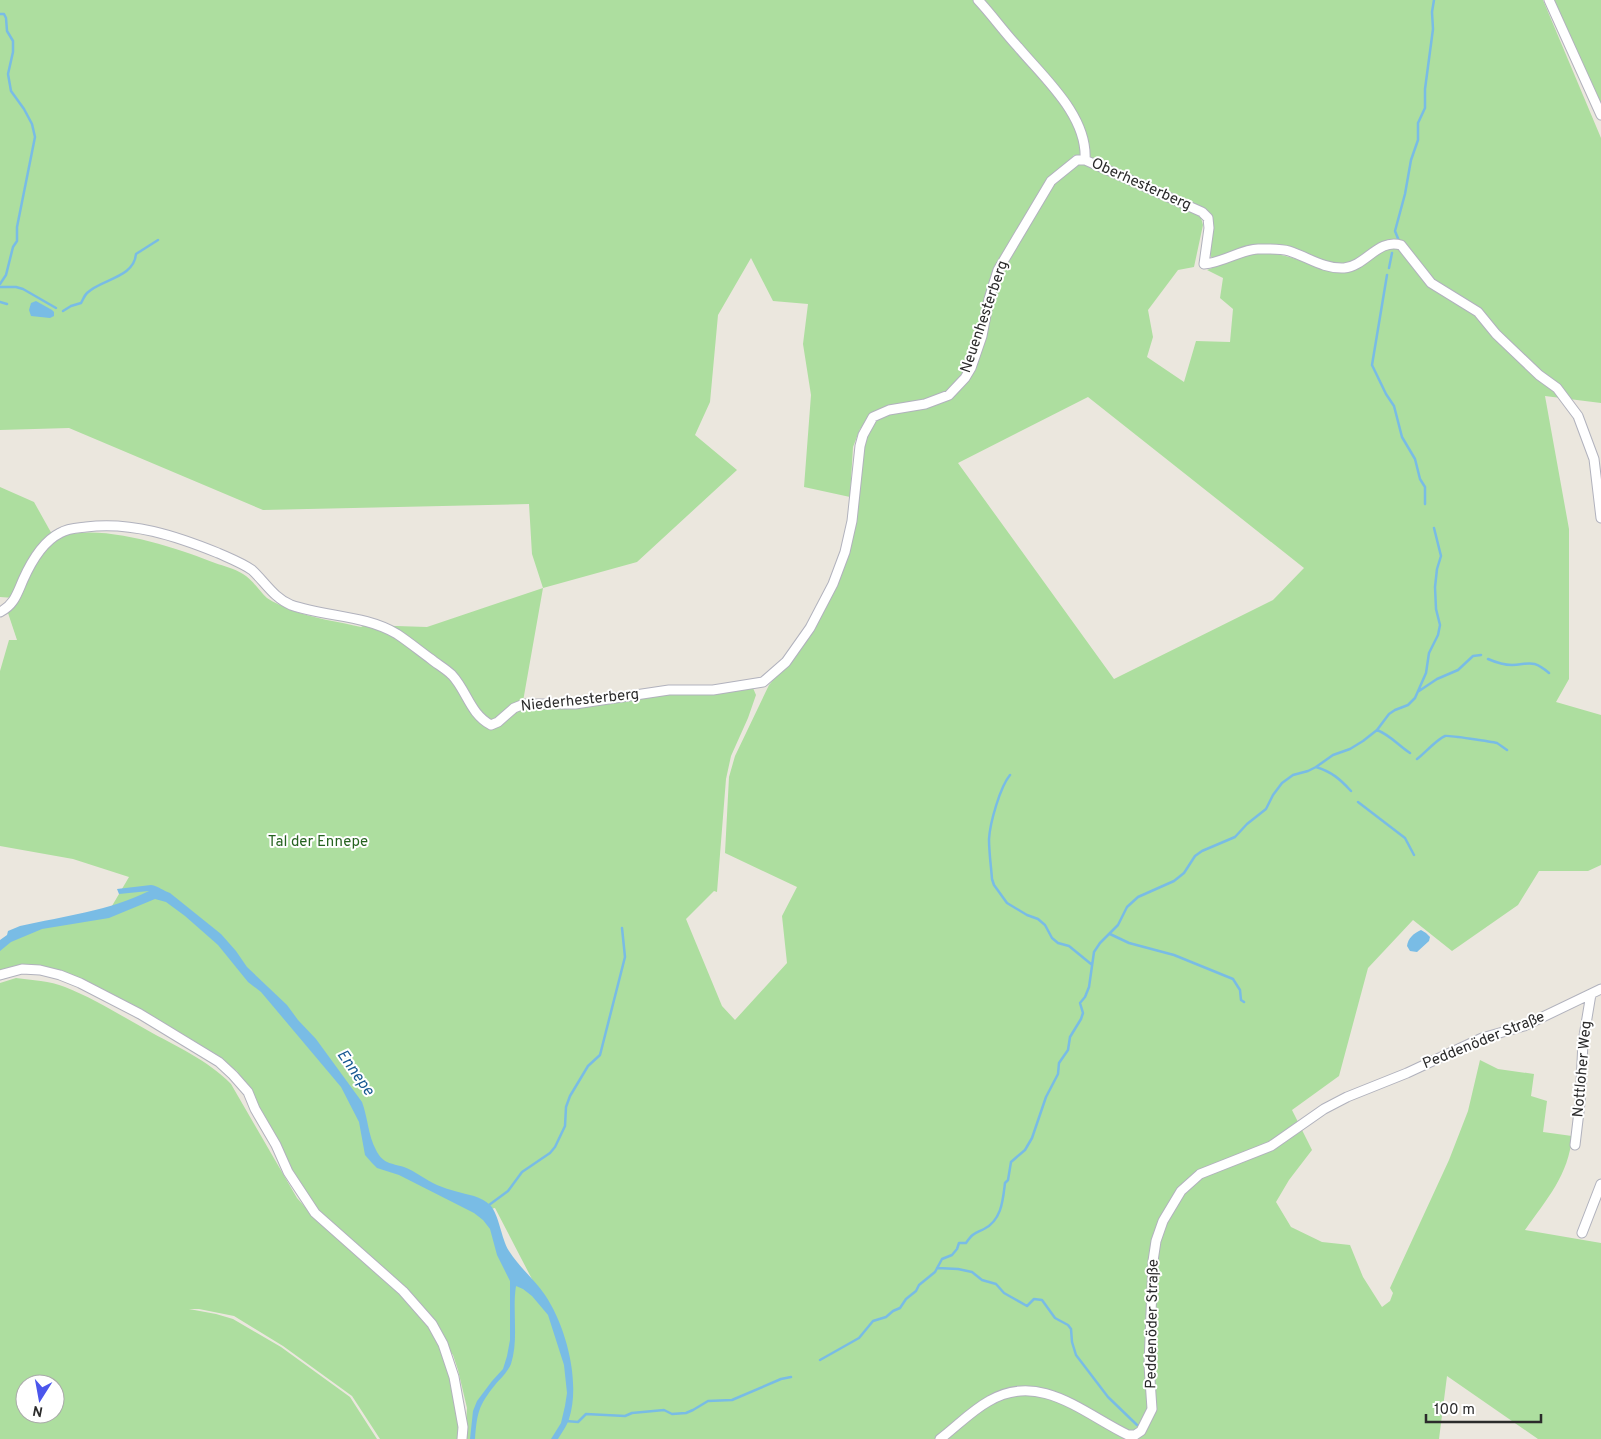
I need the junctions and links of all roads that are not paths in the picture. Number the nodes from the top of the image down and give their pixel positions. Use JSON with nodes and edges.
{"nodes":[{"id":1,"x":978,"y":0,"type":"edge"},
{"id":2,"x":1549,"y":0,"type":"edge"},
{"id":3,"x":1601,"y":114,"type":"edge"},
{"id":4,"x":1085,"y":160,"type":"junction"},
{"id":5,"x":1601,"y":518,"type":"edge"},
{"id":6,"x":0,"y":612,"type":"edge"},
{"id":7,"x":763,"y":682,"type":"joint"},
{"id":8,"x":0,"y":975,"type":"edge"},
{"id":9,"x":1601,"y":989,"type":"edge"},
{"id":10,"x":1591,"y":994,"type":"junction"},
{"id":11,"x":1575,"y":1145,"type":"dead end"},
{"id":12,"x":1601,"y":1184,"type":"edge"},
{"id":13,"x":1582,"y":1233,"type":"dead end"},
{"id":14,"x":462,"y":1439,"type":"edge"},
{"id":15,"x":940,"y":1439,"type":"edge"}],
"edges":[{"from":1,"to":4,"type":"street"},
{"from":2,"to":3,"type":"street"},
{"from":4,"to":5,"type":"street","name":"Oberhesterberg"},
{"from":4,"to":7,"type":"street","name":"Neuenhesterberg"},
{"from":6,"to":7,"type":"street","name":"Niederhesterberg"},
{"from":8,"to":14,"type":"street"},
{"from":9,"to":10,"type":"street","name":"Peddenöder Straße"},
{"from":10,"to":11,"type":"street","name":"Nottloher Weg"},
{"from":10,"to":15,"type":"street","name":"Peddenöder Straße"},
{"from":12,"to":13,"type":"street"}]}
